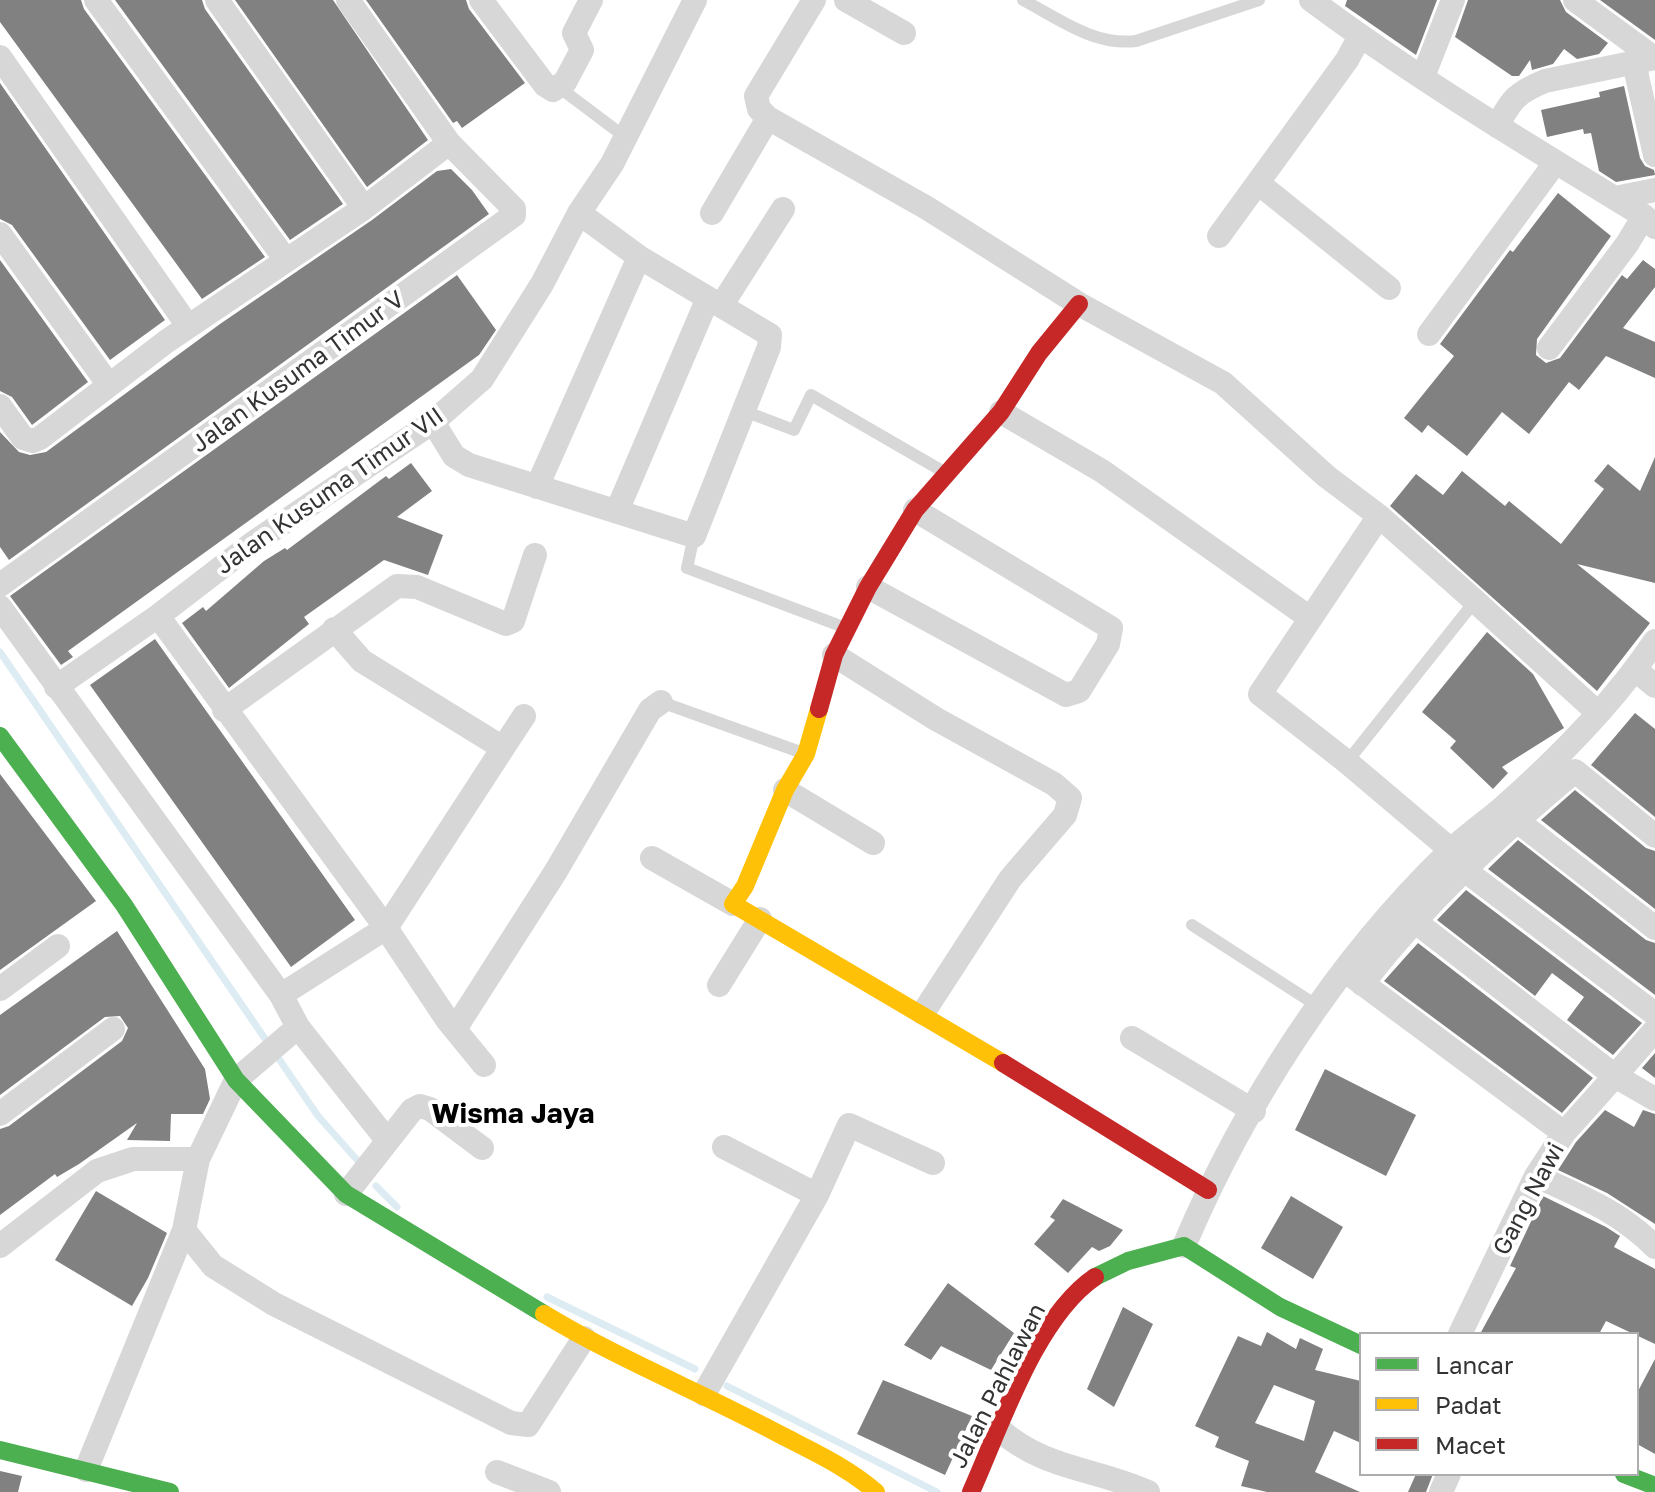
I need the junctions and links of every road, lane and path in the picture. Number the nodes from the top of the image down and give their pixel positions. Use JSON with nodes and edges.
{"nodes":[{"id":1,"x":96,"y":0,"type":"edge"},
{"id":2,"x":217,"y":0,"type":"edge"},
{"id":3,"x":348,"y":0,"type":"edge"},
{"id":4,"x":481,"y":0,"type":"edge"},
{"id":5,"x":591,"y":0,"type":"edge"},
{"id":6,"x":695,"y":0,"type":"edge"},
{"id":7,"x":814,"y":0,"type":"edge"},
{"id":8,"x":846,"y":0,"type":"edge"},
{"id":9,"x":1023,"y":0,"type":"edge"},
{"id":10,"x":1259,"y":0,"type":"edge"},
{"id":11,"x":1312,"y":0,"type":"edge"},
{"id":12,"x":1453,"y":0,"type":"edge"},
{"id":13,"x":1575,"y":0,"type":"edge"},
{"id":14,"x":904,"y":33,"type":"dead end"},
{"id":15,"x":1360,"y":36,"type":"junction"},
{"id":16,"x":0,"y":57,"type":"edge"},
{"id":17,"x":1648,"y":59,"type":"edge"},
{"id":18,"x":1423,"y":77,"type":"junction"},
{"id":19,"x":553,"y":87,"type":"junction"},
{"id":20,"x":768,"y":118,"type":"junction"},
{"id":21,"x":1497,"y":126,"type":"junction"},
{"id":22,"x":625,"y":137,"type":"junction"},
{"id":23,"x":449,"y":143,"type":"junction"},
{"id":24,"x":1655,"y":155,"type":"edge"},
{"id":25,"x":1555,"y":163,"type":"junction"},
{"id":26,"x":1258,"y":183,"type":"junction"},
{"id":27,"x":1655,"y":190,"type":"edge"},
{"id":28,"x":1615,"y":198,"type":"junction"},
{"id":29,"x":364,"y":208,"type":"junction"},
{"id":30,"x":783,"y":209,"type":"dead end"},
{"id":31,"x":579,"y":213,"type":"junction"},
{"id":32,"x":712,"y":213,"type":"dead end"},
{"id":33,"x":1649,"y":221,"type":"edge"},
{"id":34,"x":0,"y":234,"type":"edge"},
{"id":35,"x":1219,"y":236,"type":"dead end"},
{"id":36,"x":639,"y":257,"type":"junction"},
{"id":37,"x":286,"y":260,"type":"junction"},
{"id":38,"x":1389,"y":288,"type":"dead end"},
{"id":39,"x":715,"y":302,"type":"junction"},
{"id":40,"x":1079,"y":304,"type":"junction"},
{"id":41,"x":188,"y":326,"type":"junction"},
{"id":42,"x":1429,"y":334,"type":"dead end"},
{"id":43,"x":1549,"y":348,"type":"dead end"},
{"id":44,"x":109,"y":385,"type":"junction"},
{"id":45,"x":0,"y":406,"type":"edge"},
{"id":46,"x":744,"y":411,"type":"junction"},
{"id":47,"x":1001,"y":412,"type":"junction"},
{"id":48,"x":433,"y":422,"type":"junction"},
{"id":49,"x":944,"y":472,"type":"junction"},
{"id":50,"x":537,"y":487,"type":"junction"},
{"id":51,"x":915,"y":510,"type":"junction"},
{"id":52,"x":617,"y":511,"type":"junction"},
{"id":53,"x":1379,"y":516,"type":"junction"},
{"id":54,"x":694,"y":536,"type":"junction"},
{"id":55,"x":535,"y":555,"type":"dead end"},
{"id":56,"x":0,"y":585,"type":"edge"},
{"id":57,"x":868,"y":587,"type":"junction"},
{"id":58,"x":1475,"y":601,"type":"junction"},
{"id":59,"x":0,"y":607,"type":"edge"},
{"id":60,"x":158,"y":616,"type":"junction"},
{"id":61,"x":1310,"y":618,"type":"junction"},
{"id":62,"x":334,"y":629,"type":"junction"},
{"id":63,"x":849,"y":629,"type":"junction"},
{"id":64,"x":1655,"y":641,"type":"edge"},
{"id":65,"x":834,"y":655,"type":"junction"},
{"id":66,"x":1636,"y":670,"type":"junction"},
{"id":67,"x":1655,"y":686,"type":"edge"},
{"id":68,"x":56,"y":687,"type":"junction"},
{"id":69,"x":661,"y":702,"type":"joint"},
{"id":70,"x":224,"y":710,"type":"junction"},
{"id":71,"x":1598,"y":713,"type":"junction"},
{"id":72,"x":524,"y":716,"type":"dead end"},
{"id":73,"x":0,"y":736,"type":"edge"},
{"id":74,"x":503,"y":748,"type":"junction"},
{"id":75,"x":806,"y":754,"type":"junction"},
{"id":76,"x":1347,"y":762,"type":"junction"},
{"id":77,"x":785,"y":790,"type":"junction"},
{"id":78,"x":1516,"y":820,"type":"junction"},
{"id":79,"x":1655,"y":836,"type":"edge"},
{"id":80,"x":873,"y":843,"type":"dead end"},
{"id":81,"x":652,"y":858,"type":"dead end"},
{"id":82,"x":1457,"y":860,"type":"junction"},
{"id":83,"x":733,"y":904,"type":"junction"},
{"id":84,"x":760,"y":919,"type":"junction"},
{"id":85,"x":1413,"y":920,"type":"junction"},
{"id":86,"x":1192,"y":925,"type":"dead end"},
{"id":87,"x":386,"y":928,"type":"junction"},
{"id":88,"x":1655,"y":928,"type":"edge"},
{"id":89,"x":58,"y":946,"type":"dead end"},
{"id":90,"x":1352,"y":976,"type":"junction"},
{"id":91,"x":719,"y":985,"type":"dead end"},
{"id":92,"x":0,"y":989,"type":"edge"},
{"id":93,"x":281,"y":995,"type":"junction"},
{"id":94,"x":1316,"y":1005,"type":"junction"},
{"id":95,"x":923,"y":1013,"type":"junction"},
{"id":96,"x":1655,"y":1014,"type":"edge"},
{"id":97,"x":113,"y":1029,"type":"dead end"},
{"id":98,"x":455,"y":1029,"type":"junction"},
{"id":99,"x":1655,"y":1030,"type":"edge"},
{"id":100,"x":292,"y":1032,"type":"junction"},
{"id":101,"x":1132,"y":1038,"type":"dead end"},
{"id":102,"x":484,"y":1065,"type":"dead end"},
{"id":103,"x":1618,"y":1072,"type":"junction"},
{"id":104,"x":236,"y":1080,"type":"junction"},
{"id":105,"x":1655,"y":1099,"type":"edge"},
{"id":106,"x":1254,"y":1111,"type":"junction"},
{"id":107,"x":0,"y":1114,"type":"edge"},
{"id":108,"x":1564,"y":1133,"type":"junction"},
{"id":109,"x":387,"y":1140,"type":"junction"},
{"id":110,"x":724,"y":1147,"type":"dead end"},
{"id":111,"x":482,"y":1148,"type":"dead end"},
{"id":112,"x":198,"y":1159,"type":"junction"},
{"id":113,"x":933,"y":1163,"type":"dead end"},
{"id":114,"x":1536,"y":1176,"type":"junction"},
{"id":115,"x":1208,"y":1190,"type":"junction"},
{"id":116,"x":346,"y":1194,"type":"junction"},
{"id":117,"x":817,"y":1195,"type":"junction"},
{"id":118,"x":184,"y":1230,"type":"junction"},
{"id":119,"x":0,"y":1246,"type":"edge"},
{"id":120,"x":1184,"y":1246,"type":"junction"},
{"id":121,"x":1655,"y":1247,"type":"edge"},
{"id":122,"x":1461,"y":1332,"type":"edge"},
{"id":123,"x":584,"y":1338,"type":"junction"},
{"id":124,"x":1359,"y":1344,"type":"edge"},
{"id":125,"x":704,"y":1394,"type":"junction"},
{"id":126,"x":1000,"y":1430,"type":"junction"},
{"id":127,"x":0,"y":1450,"type":"edge"},
{"id":128,"x":86,"y":1470,"type":"junction"},
{"id":129,"x":497,"y":1472,"type":"dead end"},
{"id":130,"x":1629,"y":1476,"type":"edge"},
{"id":131,"x":1655,"y":1486,"type":"edge"},
{"id":132,"x":1137,"y":1490,"type":"edge"},
{"id":133,"x":170,"y":1492,"type":"edge"},
{"id":134,"x":549,"y":1492,"type":"edge"},
{"id":135,"x":876,"y":1492,"type":"edge"},
{"id":136,"x":971,"y":1492,"type":"edge"}],
"edges":[{"from":1,"to":37,"type":"street"},
{"from":2,"to":29,"type":"street"},
{"from":3,"to":23,"type":"street"},
{"from":4,"to":19,"type":"street"},
{"from":5,"to":19,"type":"street"},
{"from":6,"to":22,"type":"street","name":"Jalan Kusuma Timur VII"},
{"from":7,"to":20,"type":"street"},
{"from":8,"to":14,"type":"street"},
{"from":9,"to":10,"type":"lane"},
{"from":11,"to":15,"type":"street"},
{"from":12,"to":18,"type":"street"},
{"from":13,"to":17,"type":"street"},
{"from":15,"to":18,"type":"street"},
{"from":15,"to":26,"type":"street"},
{"from":16,"to":41,"type":"street"},
{"from":17,"to":21,"type":"street"},
{"from":17,"to":24,"type":"street"},
{"from":18,"to":21,"type":"street"},
{"from":19,"to":22,"type":"lane"},
{"from":20,"to":32,"type":"street"},
{"from":20,"to":40,"type":"street"},
{"from":21,"to":25,"type":"street"},
{"from":22,"to":31,"type":"street","name":"Jalan Kusuma Timur VII"},
{"from":23,"to":29,"type":"street"},
{"from":23,"to":56,"type":"street","name":"Jalan Kusuma Timur V"},
{"from":25,"to":28,"type":"street"},
{"from":25,"to":42,"type":"street"},
{"from":26,"to":35,"type":"street"},
{"from":26,"to":38,"type":"street"},
{"from":27,"to":28,"type":"street"},
{"from":28,"to":33,"type":"street"},
{"from":29,"to":37,"type":"street"},
{"from":30,"to":39,"type":"street"},
{"from":31,"to":36,"type":"street"},
{"from":31,"to":48,"type":"street","name":"Jalan Kusuma Timur VII"},
{"from":33,"to":43,"type":"street"},
{"from":34,"to":44,"type":"street"},
{"from":36,"to":39,"type":"street"},
{"from":36,"to":50,"type":"street"},
{"from":37,"to":41,"type":"street"},
{"from":39,"to":46,"type":"street"},
{"from":39,"to":52,"type":"street"},
{"from":40,"to":47,"type":"street"},
{"from":40,"to":53,"type":"street"},
{"from":41,"to":44,"type":"street"},
{"from":44,"to":45,"type":"street"},
{"from":46,"to":49,"type":"lane"},
{"from":46,"to":54,"type":"street"},
{"from":47,"to":49,"type":"street"},
{"from":47,"to":61,"type":"street"},
{"from":48,"to":50,"type":"street"},
{"from":48,"to":60,"type":"street","name":"Jalan Kusuma Timur VII"},
{"from":49,"to":51,"type":"street"},
{"from":50,"to":52,"type":"street"},
{"from":51,"to":57,"type":"street"},
{"from":51,"to":57,"type":"street"},
{"from":52,"to":54,"type":"street"},
{"from":53,"to":58,"type":"street"},
{"from":53,"to":61,"type":"street"},
{"from":54,"to":63,"type":"lane"},
{"from":55,"to":62,"type":"street"},
{"from":57,"to":63,"type":"street"},
{"from":58,"to":71,"type":"street"},
{"from":58,"to":76,"type":"lane"},
{"from":59,"to":68,"type":"street"},
{"from":60,"to":68,"type":"street","name":"Jalan Kusuma Timur VII"},
{"from":60,"to":70,"type":"street"},
{"from":61,"to":76,"type":"street"},
{"from":62,"to":70,"type":"street"},
{"from":62,"to":74,"type":"street"},
{"from":63,"to":65,"type":"street"},
{"from":64,"to":66,"type":"street"},
{"from":65,"to":75,"type":"street"},
{"from":65,"to":95,"type":"street"},
{"from":66,"to":67,"type":"street"},
{"from":66,"to":71,"type":"street"},
{"from":68,"to":93,"type":"street"},
{"from":69,"to":75,"type":"lane"},
{"from":69,"to":98,"type":"street"},
{"from":70,"to":87,"type":"street"},
{"from":71,"to":82,"type":"street"},
{"from":72,"to":74,"type":"street"},
{"from":73,"to":104,"type":"street"},
{"from":74,"to":87,"type":"street"},
{"from":75,"to":77,"type":"street"},
{"from":76,"to":82,"type":"street"},
{"from":77,"to":80,"type":"street"},
{"from":77,"to":83,"type":"street"},
{"from":78,"to":79,"type":"street"},
{"from":78,"to":82,"type":"street"},
{"from":78,"to":88,"type":"street"},
{"from":81,"to":83,"type":"street"},
{"from":82,"to":85,"type":"street"},
{"from":82,"to":90,"type":"street"},
{"from":82,"to":96,"type":"street"},
{"from":83,"to":84,"type":"street"},
{"from":84,"to":91,"type":"street"},
{"from":84,"to":95,"type":"street"},
{"from":85,"to":90,"type":"street"},
{"from":85,"to":103,"type":"street"},
{"from":86,"to":94,"type":"lane"},
{"from":87,"to":93,"type":"street"},
{"from":87,"to":98,"type":"street"},
{"from":89,"to":92,"type":"street"},
{"from":90,"to":94,"type":"street"},
{"from":90,"to":108,"type":"street"},
{"from":93,"to":100,"type":"street"},
{"from":94,"to":106,"type":"street"},
{"from":95,"to":115,"type":"street"},
{"from":97,"to":107,"type":"street"},
{"from":98,"to":102,"type":"street"},
{"from":99,"to":103,"type":"street","name":"Gang Nawi"},
{"from":100,"to":104,"type":"street"},
{"from":100,"to":109,"type":"street"},
{"from":101,"to":106,"type":"street"},
{"from":103,"to":105,"type":"street"},
{"from":103,"to":108,"type":"street","name":"Gang Nawi"},
{"from":104,"to":112,"type":"street"},
{"from":104,"to":116,"type":"street"},
{"from":106,"to":115,"type":"street"},
{"from":108,"to":114,"type":"street","name":"Gang Nawi"},
{"from":109,"to":111,"type":"street"},
{"from":109,"to":116,"type":"street"},
{"from":110,"to":117,"type":"street"},
{"from":112,"to":118,"type":"street"},
{"from":112,"to":119,"type":"street"},
{"from":113,"to":117,"type":"street"},
{"from":114,"to":121,"type":"street"},
{"from":114,"to":122,"type":"street","name":"Gang Nawi"},
{"from":115,"to":120,"type":"street"},
{"from":116,"to":123,"type":"street"},
{"from":117,"to":125,"type":"street"},
{"from":118,"to":123,"type":"street"},
{"from":118,"to":128,"type":"street"},
{"from":120,"to":124,"type":"street"},
{"from":120,"to":126,"type":"street","name":"Jalan Pahlawan"},
{"from":123,"to":125,"type":"street"},
{"from":125,"to":135,"type":"street"},
{"from":126,"to":132,"type":"street"},
{"from":126,"to":136,"type":"street","name":"Jalan Pahlawan"},
{"from":127,"to":128,"type":"street"},
{"from":128,"to":133,"type":"street"},
{"from":129,"to":134,"type":"street"},
{"from":130,"to":131,"type":"street"}]}
